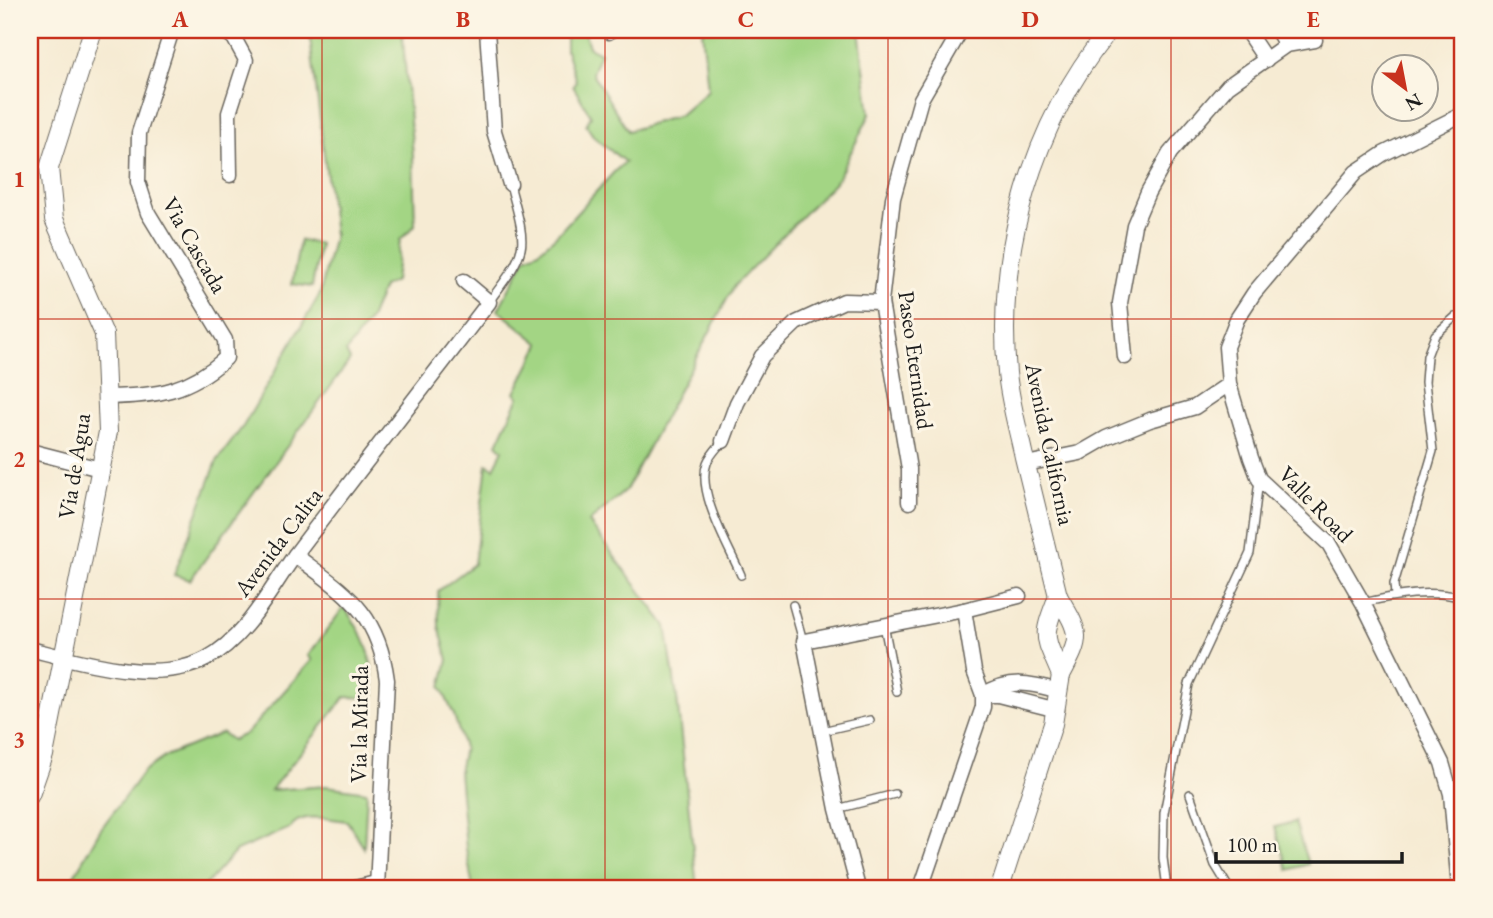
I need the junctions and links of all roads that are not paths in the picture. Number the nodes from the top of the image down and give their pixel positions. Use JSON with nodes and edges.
{"nodes":[{"id":1,"x":93,"y":30,"type":"edge"},
{"id":2,"x":172,"y":30,"type":"edge"},
{"id":3,"x":223,"y":30,"type":"edge"},
{"id":4,"x":487,"y":30,"type":"edge"},
{"id":5,"x":961,"y":30,"type":"edge"},
{"id":6,"x":1108,"y":30,"type":"edge"},
{"id":7,"x":1246,"y":30,"type":"edge"},
{"id":8,"x":1277,"y":30,"type":"edge"},
{"id":9,"x":1315,"y":40,"type":"dead end"},
{"id":10,"x":1286,"y":45,"type":"junction"},
{"id":11,"x":1266,"y":60,"type":"junction"},
{"id":12,"x":1463,"y":114,"type":"edge"},
{"id":13,"x":230,"y":175,"type":"dead end"},
{"id":14,"x":510,"y":184,"type":"joint"},
{"id":15,"x":464,"y":281,"type":"dead end"},
{"id":16,"x":489,"y":302,"type":"junction"},
{"id":17,"x":881,"y":302,"type":"junction"},
{"id":18,"x":1455,"y":317,"type":"dead end"},
{"id":19,"x":1125,"y":357,"type":"dead end"},
{"id":20,"x":1229,"y":384,"type":"junction"},
{"id":21,"x":108,"y":397,"type":"junction"},
{"id":22,"x":723,"y":441,"type":"joint"},
{"id":23,"x":30,"y":451,"type":"edge"},
{"id":24,"x":1026,"y":464,"type":"junction"},
{"id":25,"x":100,"y":469,"type":"junction"},
{"id":26,"x":1259,"y":479,"type":"junction"},
{"id":27,"x":909,"y":502,"type":"dead end"},
{"id":28,"x":295,"y":555,"type":"junction"},
{"id":29,"x":741,"y":575,"type":"dead end"},
{"id":30,"x":1019,"y":596,"type":"dead end"},
{"id":31,"x":1058,"y":596,"type":"junction"},
{"id":32,"x":1395,"y":596,"type":"junction"},
{"id":33,"x":1463,"y":598,"type":"edge"},
{"id":34,"x":1363,"y":603,"type":"junction"},
{"id":35,"x":793,"y":605,"type":"dead end"},
{"id":36,"x":964,"y":610,"type":"junction"},
{"id":37,"x":883,"y":625,"type":"junction"},
{"id":38,"x":804,"y":641,"type":"junction"},
{"id":39,"x":30,"y":649,"type":"edge"},
{"id":40,"x":63,"y":657,"type":"junction"},
{"id":41,"x":1060,"y":683,"type":"junction"},
{"id":42,"x":897,"y":692,"type":"dead end"},
{"id":43,"x":983,"y":695,"type":"junction"},
{"id":44,"x":1057,"y":710,"type":"junction"},
{"id":45,"x":870,"y":720,"type":"dead end"},
{"id":46,"x":821,"y":731,"type":"junction"},
{"id":47,"x":895,"y":794,"type":"dead end"},
{"id":48,"x":1190,"y":794,"type":"dead end"},
{"id":49,"x":30,"y":795,"type":"edge"},
{"id":50,"x":837,"y":809,"type":"junction"},
{"id":51,"x":376,"y":886,"type":"edge"},
{"id":52,"x":355,"y":888,"type":"edge"},
{"id":53,"x":858,"y":888,"type":"edge"},
{"id":54,"x":921,"y":888,"type":"edge"},
{"id":55,"x":1000,"y":888,"type":"edge"},
{"id":56,"x":1167,"y":888,"type":"edge"},
{"id":57,"x":1229,"y":888,"type":"edge"},
{"id":58,"x":1459,"y":888,"type":"edge"}],
"edges":[{"from":1,"to":21,"type":"street","name":"Via de Agua"},
{"from":2,"to":21,"type":"street","name":"Via Cascada"},
{"from":3,"to":13,"type":"street"},
{"from":4,"to":14,"type":"street"},
{"from":5,"to":17,"type":"street","name":"Paseo Eternidad"},
{"from":6,"to":24,"type":"street","name":"Avenida California"},
{"from":7,"to":11,"type":"street"},
{"from":8,"to":10,"type":"street"},
{"from":9,"to":10,"type":"street"},
{"from":10,"to":11,"type":"street"},
{"from":11,"to":19,"type":"street"},
{"from":12,"to":20,"type":"street","name":"Valle Road"},
{"from":14,"to":16,"type":"lane"},
{"from":15,"to":16,"type":"street"},
{"from":16,"to":28,"type":"street","name":"Avenida Calita"},
{"from":17,"to":22,"type":"street"},
{"from":17,"to":27,"type":"street","name":"Paseo Eternidad"},
{"from":18,"to":32,"type":"lane"},
{"from":20,"to":24,"type":"street"},
{"from":20,"to":26,"type":"street","name":"Valle Road"},
{"from":21,"to":25,"type":"street","name":"Via de Agua"},
{"from":22,"to":29,"type":"lane"},
{"from":23,"to":25,"type":"street"},
{"from":24,"to":31,"type":"street","name":"Avenida California"},
{"from":25,"to":40,"type":"street","name":"Via de Agua"},
{"from":26,"to":34,"type":"street","name":"Valle Road"},
{"from":26,"to":56,"type":"lane"},
{"from":28,"to":40,"type":"street","name":"Avenida Calita"},
{"from":28,"to":51,"type":"street","name":"Via la Mirada"},
{"from":30,"to":36,"type":"street"},
{"from":31,"to":41,"type":"street","name":"Avenida California"},
{"from":31,"to":41,"type":"street","name":"Avenida California"},
{"from":32,"to":33,"type":"lane"},
{"from":32,"to":34,"type":"lane"},
{"from":34,"to":58,"type":"street","name":"Valle Road"},
{"from":35,"to":38,"type":"lane"},
{"from":36,"to":37,"type":"street"},
{"from":36,"to":43,"type":"street"},
{"from":37,"to":38,"type":"street"},
{"from":37,"to":42,"type":"lane"},
{"from":38,"to":46,"type":"street"},
{"from":39,"to":40,"type":"street","name":"Avenida Calita"},
{"from":40,"to":49,"type":"street","name":"Via de Agua"},
{"from":41,"to":43,"type":"street"},
{"from":41,"to":44,"type":"street","name":"Avenida California"},
{"from":43,"to":44,"type":"street"},
{"from":43,"to":54,"type":"street"},
{"from":44,"to":55,"type":"street","name":"Avenida California"},
{"from":45,"to":46,"type":"lane"},
{"from":46,"to":50,"type":"street"},
{"from":47,"to":50,"type":"lane"},
{"from":48,"to":57,"type":"lane"},
{"from":50,"to":53,"type":"street"},
{"from":51,"to":52,"type":"street"}]}
